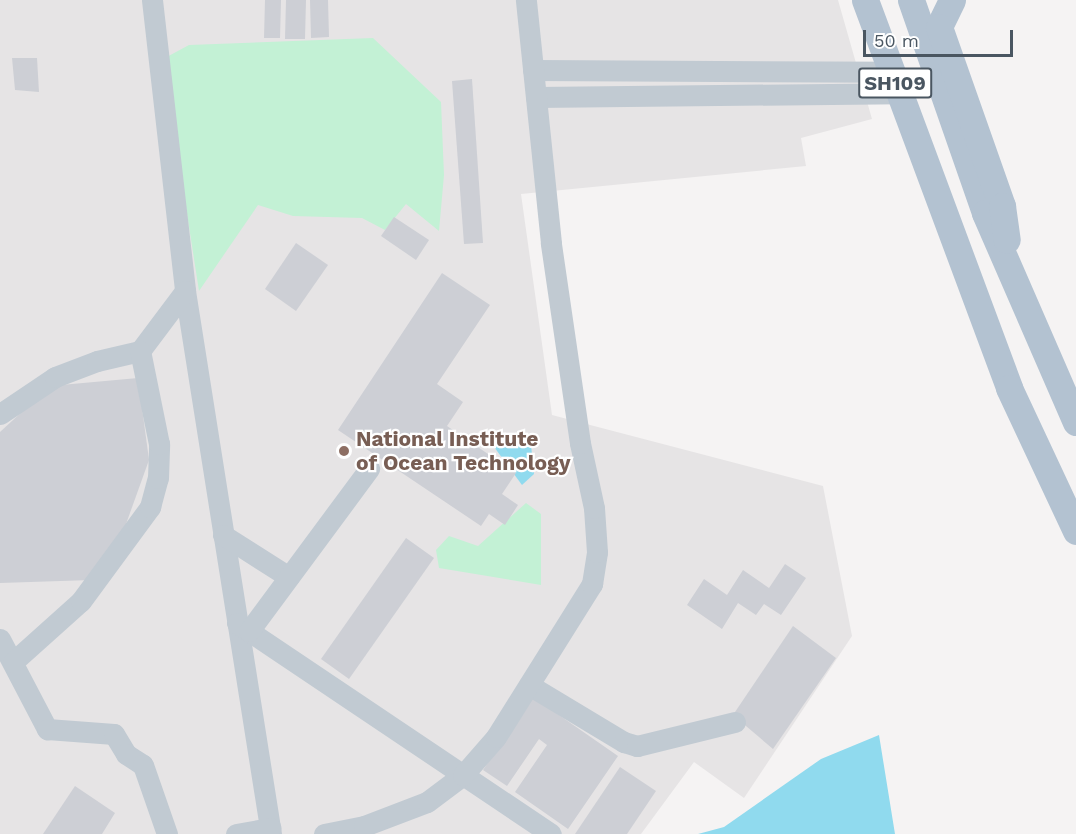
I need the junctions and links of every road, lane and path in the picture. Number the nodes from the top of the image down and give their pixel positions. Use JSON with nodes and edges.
{"nodes":[{"id":1,"x":152,"y":0,"type":"edge"},
{"id":2,"x":526,"y":0,"type":"edge"},
{"id":3,"x":865,"y":0,"type":"edge"},
{"id":4,"x":911,"y":0,"type":"edge"},
{"id":5,"x":952,"y":0,"type":"edge"},
{"id":6,"x":533,"y":70,"type":"junction"},
{"id":7,"x":895,"y":83,"type":"junction"},
{"id":8,"x":536,"y":97,"type":"junction"},
{"id":9,"x":972,"y":149,"type":"junction"},
{"id":10,"x":185,"y":291,"type":"junction"},
{"id":11,"x":140,"y":351,"type":"junction"},
{"id":12,"x":0,"y":414,"type":"edge"},
{"id":13,"x":1076,"y":422,"type":"edge"},
{"id":14,"x":369,"y":469,"type":"dead end"},
{"id":15,"x":1076,"y":531,"type":"edge"},
{"id":16,"x":224,"y":535,"type":"junction"},
{"id":17,"x":289,"y":577,"type":"junction"},
{"id":18,"x":243,"y":627,"type":"junction"},
{"id":19,"x":0,"y":639,"type":"edge"},
{"id":20,"x":13,"y":662,"type":"junction"},
{"id":21,"x":529,"y":685,"type":"junction"},
{"id":22,"x":735,"y":722,"type":"dead end"},
{"id":23,"x":463,"y":775,"type":"junction"},
{"id":24,"x":270,"y":831,"type":"edge"},
{"id":25,"x":167,"y":834,"type":"edge"},
{"id":26,"x":236,"y":834,"type":"edge"},
{"id":27,"x":324,"y":834,"type":"edge"},
{"id":28,"x":551,"y":834,"type":"edge"}],
"edges":[{"from":1,"to":10,"type":"lane"},
{"from":2,"to":6,"type":"lane"},
{"from":3,"to":7,"type":"main road","number":"SH109"},
{"from":4,"to":9,"type":"main road","number":"SH109"},
{"from":5,"to":9,"type":"main road"},
{"from":6,"to":7,"type":"lane"},
{"from":6,"to":8,"type":"lane"},
{"from":7,"to":8,"type":"lane"},
{"from":7,"to":15,"type":"main road","number":"SH109"},
{"from":8,"to":21,"type":"lane"},
{"from":9,"to":13,"type":"main road","number":"SH109"},
{"from":10,"to":11,"type":"lane"},
{"from":10,"to":16,"type":"lane"},
{"from":11,"to":12,"type":"lane"},
{"from":11,"to":20,"type":"lane"},
{"from":14,"to":17,"type":"lane"},
{"from":16,"to":17,"type":"lane"},
{"from":16,"to":18,"type":"lane"},
{"from":17,"to":18,"type":"lane"},
{"from":18,"to":23,"type":"lane"},
{"from":18,"to":24,"type":"lane"},
{"from":19,"to":20,"type":"lane"},
{"from":20,"to":25,"type":"lane"},
{"from":21,"to":22,"type":"lane"},
{"from":21,"to":23,"type":"lane"},
{"from":23,"to":27,"type":"lane"},
{"from":23,"to":28,"type":"lane"},
{"from":24,"to":26,"type":"lane"}]}
